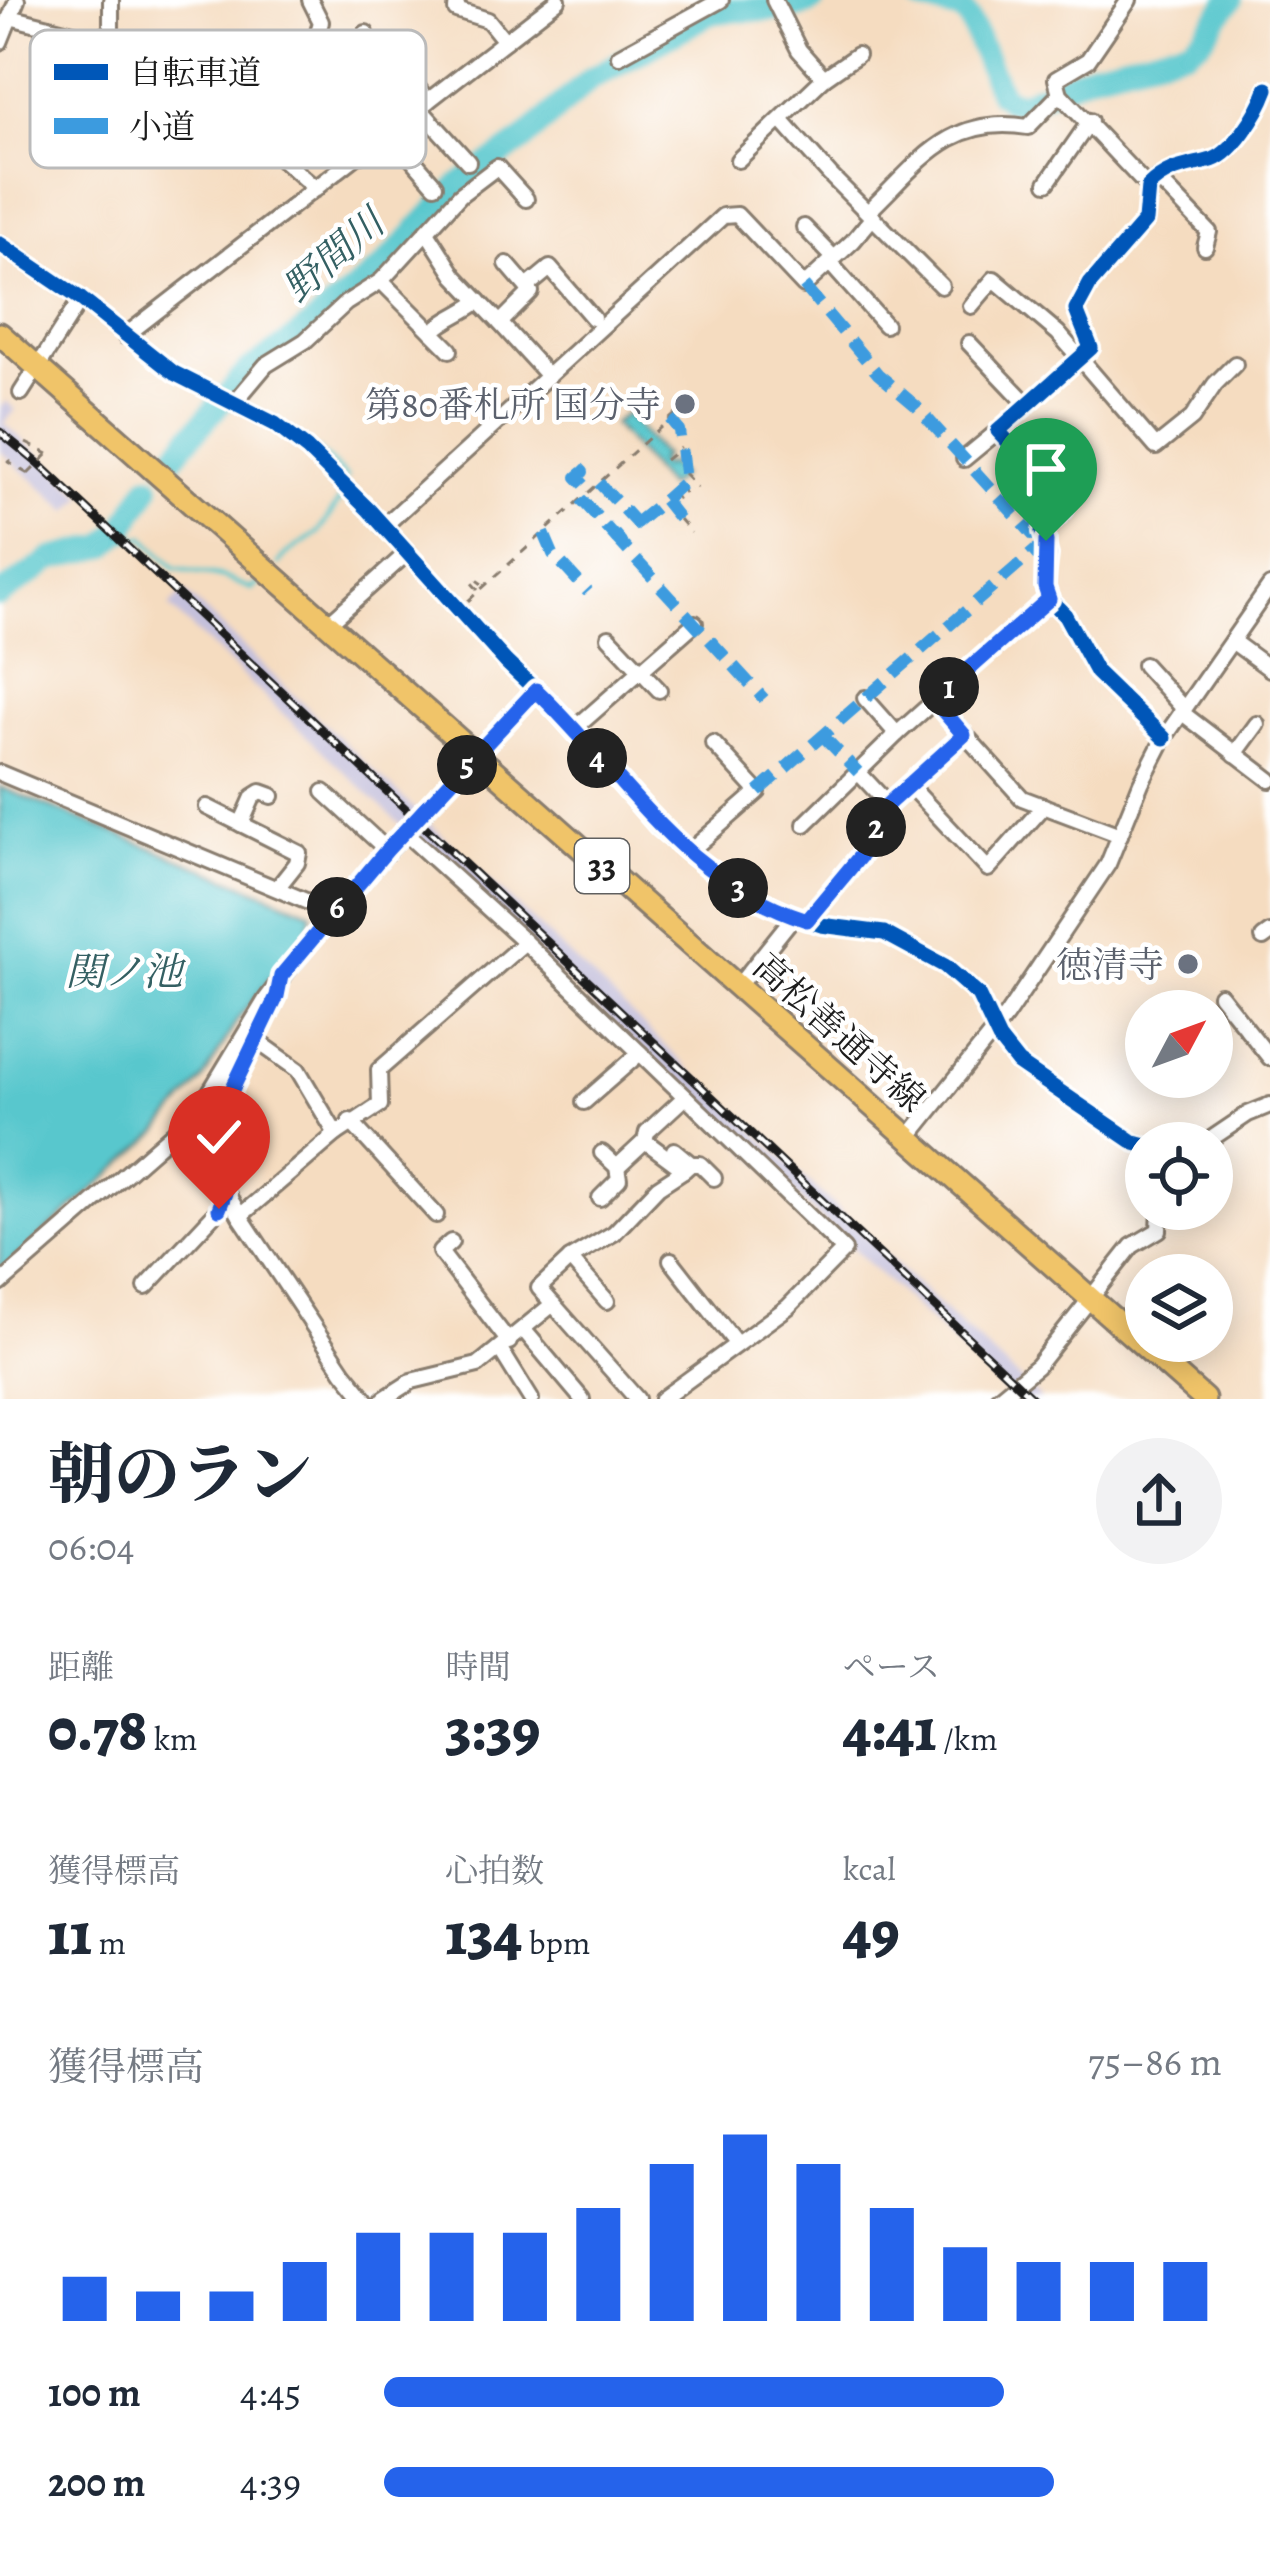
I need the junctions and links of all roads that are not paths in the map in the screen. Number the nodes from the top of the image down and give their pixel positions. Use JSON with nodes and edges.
{"nodes":[{"id":1,"x":17,"y":0,"type":"edge"},
{"id":2,"x":310,"y":0,"type":"edge"},
{"id":3,"x":458,"y":0,"type":"edge"},
{"id":4,"x":559,"y":0,"type":"edge"},
{"id":5,"x":721,"y":0,"type":"edge"},
{"id":6,"x":1129,"y":0,"type":"edge"},
{"id":7,"x":777,"y":5,"type":"edge"},
{"id":8,"x":10,"y":17,"type":"junction"},
{"id":9,"x":61,"y":30,"type":"edge"},
{"id":10,"x":319,"y":30,"type":"edge"},
{"id":11,"x":505,"y":40,"type":"junction"},
{"id":12,"x":0,"y":42,"type":"edge"},
{"id":13,"x":619,"y":56,"type":"dead end"},
{"id":14,"x":857,"y":56,"type":"dead end"},
{"id":15,"x":824,"y":78,"type":"junction"},
{"id":16,"x":1059,"y":90,"type":"junction"},
{"id":17,"x":1270,"y":93,"type":"edge"},
{"id":18,"x":426,"y":103,"type":"edge"},
{"id":19,"x":426,"y":108,"type":"edge"},
{"id":20,"x":782,"y":120,"type":"junction"},
{"id":21,"x":1090,"y":121,"type":"junction"},
{"id":22,"x":738,"y":160,"type":"dead end"},
{"id":23,"x":468,"y":162,"type":"dead end"},
{"id":24,"x":293,"y":168,"type":"edge"},
{"id":25,"x":343,"y":168,"type":"edge"},
{"id":26,"x":420,"y":168,"type":"edge"},
{"id":27,"x":1047,"y":183,"type":"dead end"},
{"id":28,"x":1153,"y":183,"type":"junction"},
{"id":29,"x":435,"y":185,"type":"dead end"},
{"id":30,"x":316,"y":189,"type":"junction"},
{"id":31,"x":526,"y":199,"type":"dead end"},
{"id":32,"x":871,"y":214,"type":"junction"},
{"id":33,"x":804,"y":227,"type":"dead end"},
{"id":34,"x":427,"y":232,"type":"junction"},
{"id":35,"x":0,"y":244,"type":"edge"},
{"id":36,"x":1205,"y":247,"type":"dead end"},
{"id":37,"x":832,"y":261,"type":"junction"},
{"id":38,"x":507,"y":264,"type":"dead end"},
{"id":39,"x":381,"y":281,"type":"junction"},
{"id":40,"x":941,"y":286,"type":"dead end"},
{"id":41,"x":527,"y":287,"type":"junction"},
{"id":42,"x":82,"y":299,"type":"junction"},
{"id":43,"x":479,"y":301,"type":"junction"},
{"id":44,"x":971,"y":306,"type":"dead end"},
{"id":45,"x":593,"y":318,"type":"dead end"},
{"id":46,"x":500,"y":323,"type":"junction"},
{"id":47,"x":885,"y":325,"type":"dead end"},
{"id":48,"x":432,"y":332,"type":"junction"},
{"id":49,"x":0,"y":334,"type":"edge"},
{"id":50,"x":125,"y":336,"type":"junction"},
{"id":51,"x":968,"y":343,"type":"dead end"},
{"id":52,"x":450,"y":350,"type":"dead end"},
{"id":53,"x":1082,"y":359,"type":"junction"},
{"id":54,"x":1235,"y":364,"type":"dead end"},
{"id":55,"x":39,"y":368,"type":"junction"},
{"id":56,"x":548,"y":376,"type":"junction"},
{"id":57,"x":22,"y":393,"type":"dead end"},
{"id":58,"x":227,"y":400,"type":"junction"},
{"id":59,"x":1028,"y":405,"type":"junction"},
{"id":60,"x":998,"y":431,"type":"junction"},
{"id":61,"x":964,"y":459,"type":"dead end"},
{"id":62,"x":383,"y":526,"type":"junction"},
{"id":63,"x":407,"y":553,"type":"junction"},
{"id":64,"x":1270,"y":586,"type":"edge"},
{"id":65,"x":1049,"y":599,"type":"junction"},
{"id":66,"x":695,"y":623,"type":"dead end"},
{"id":67,"x":328,"y":624,"type":"junction"},
{"id":68,"x":609,"y":637,"type":"dead end"},
{"id":69,"x":1232,"y":641,"type":"junction"},
{"id":70,"x":1144,"y":665,"type":"dead end"},
{"id":71,"x":1270,"y":669,"type":"edge"},
{"id":72,"x":641,"y":670,"type":"junction"},
{"id":73,"x":536,"y":690,"type":"junction"},
{"id":74,"x":658,"y":690,"type":"dead end"},
{"id":75,"x":865,"y":698,"type":"dead end"},
{"id":76,"x":934,"y":700,"type":"junction"},
{"id":77,"x":1183,"y":711,"type":"junction"},
{"id":78,"x":1257,"y":724,"type":"dead end"},
{"id":79,"x":573,"y":730,"type":"junction"},
{"id":80,"x":897,"y":734,"type":"junction"},
{"id":81,"x":964,"y":735,"type":"junction"},
{"id":82,"x":1164,"y":739,"type":"junction"},
{"id":83,"x":713,"y":743,"type":"dead end"},
{"id":84,"x":477,"y":754,"type":"junction"},
{"id":85,"x":1235,"y":754,"type":"junction"},
{"id":86,"x":858,"y":772,"type":"junction"},
{"id":87,"x":0,"y":773,"type":"edge"},
{"id":88,"x":1270,"y":780,"type":"edge"},
{"id":89,"x":909,"y":785,"type":"junction"},
{"id":90,"x":324,"y":792,"type":"dead end"},
{"id":91,"x":272,"y":796,"type":"dead end"},
{"id":92,"x":888,"y":804,"type":"junction"},
{"id":93,"x":1044,"y":806,"type":"junction"},
{"id":94,"x":207,"y":807,"type":"dead end"},
{"id":95,"x":242,"y":824,"type":"junction"},
{"id":96,"x":805,"y":824,"type":"dead end"},
{"id":97,"x":404,"y":832,"type":"junction"},
{"id":98,"x":1120,"y":835,"type":"junction"},
{"id":99,"x":387,"y":850,"type":"junction"},
{"id":100,"x":688,"y":853,"type":"junction"},
{"id":101,"x":278,"y":887,"type":"junction"},
{"id":102,"x":332,"y":912,"type":"junction"},
{"id":103,"x":800,"y":918,"type":"junction"},
{"id":104,"x":526,"y":942,"type":"junction"},
{"id":105,"x":281,"y":976,"type":"junction"},
{"id":106,"x":738,"y":986,"type":"junction"},
{"id":107,"x":1233,"y":1011,"type":"edge"},
{"id":108,"x":994,"y":1029,"type":"junction"},
{"id":109,"x":256,"y":1040,"type":"junction"},
{"id":110,"x":640,"y":1053,"type":"junction"},
{"id":111,"x":1270,"y":1058,"type":"edge"},
{"id":112,"x":685,"y":1097,"type":"junction"},
{"id":113,"x":584,"y":1102,"type":"dead end"},
{"id":114,"x":1270,"y":1105,"type":"edge"},
{"id":115,"x":350,"y":1121,"type":"junction"},
{"id":116,"x":1233,"y":1124,"type":"edge"},
{"id":117,"x":1125,"y":1133,"type":"edge"},
{"id":118,"x":337,"y":1134,"type":"junction"},
{"id":119,"x":909,"y":1137,"type":"junction"},
{"id":120,"x":645,"y":1141,"type":"junction"},
{"id":121,"x":674,"y":1150,"type":"dead end"},
{"id":122,"x":602,"y":1153,"type":"dead end"},
{"id":123,"x":617,"y":1167,"type":"junction"},
{"id":124,"x":687,"y":1167,"type":"junction"},
{"id":125,"x":714,"y":1178,"type":"dead end"},
{"id":126,"x":225,"y":1193,"type":"junction"},
{"id":127,"x":600,"y":1198,"type":"dead end"},
{"id":128,"x":436,"y":1215,"type":"dead end"},
{"id":129,"x":240,"y":1216,"type":"junction"},
{"id":130,"x":1160,"y":1230,"type":"edge"},
{"id":131,"x":451,"y":1242,"type":"dead end"},
{"id":132,"x":570,"y":1259,"type":"junction"},
{"id":133,"x":671,"y":1260,"type":"dead end"},
{"id":134,"x":0,"y":1284,"type":"edge"},
{"id":135,"x":146,"y":1287,"type":"dead end"},
{"id":136,"x":1089,"y":1299,"type":"junction"},
{"id":137,"x":607,"y":1301,"type":"dead end"},
{"id":138,"x":553,"y":1304,"type":"junction"},
{"id":139,"x":523,"y":1329,"type":"junction"},
{"id":140,"x":735,"y":1342,"type":"junction"},
{"id":141,"x":504,"y":1346,"type":"junction"},
{"id":142,"x":672,"y":1396,"type":"edge"},
{"id":143,"x":366,"y":1399,"type":"edge"},
{"id":144,"x":384,"y":1399,"type":"edge"},
{"id":145,"x":531,"y":1399,"type":"edge"},
{"id":146,"x":582,"y":1399,"type":"edge"},
{"id":147,"x":637,"y":1399,"type":"edge"},
{"id":148,"x":997,"y":1399,"type":"edge"},
{"id":149,"x":1204,"y":1399,"type":"edge"}],
"edges":[{"from":1,"to":8,"type":"street"},
{"from":2,"to":10,"type":"street"},
{"from":3,"to":11,"type":"street"},
{"from":4,"to":11,"type":"street"},
{"from":5,"to":13,"type":"street"},
{"from":6,"to":16,"type":"street"},
{"from":7,"to":15,"type":"street"},
{"from":8,"to":9,"type":"street"},
{"from":8,"to":12,"type":"street"},
{"from":11,"to":18,"type":"street"},
{"from":14,"to":15,"type":"street"},
{"from":15,"to":20,"type":"street"},
{"from":16,"to":21,"type":"street"},
{"from":16,"to":32,"type":"street"},
{"from":17,"to":28,"type":"street"},
{"from":19,"to":23,"type":"street"},
{"from":20,"to":22,"type":"street"},
{"from":20,"to":32,"type":"street"},
{"from":21,"to":27,"type":"street"},
{"from":21,"to":28,"type":"street"},
{"from":24,"to":30,"type":"street"},
{"from":25,"to":30,"type":"street"},
{"from":26,"to":29,"type":"street"},
{"from":28,"to":36,"type":"street"},
{"from":28,"to":53,"type":"street"},
{"from":30,"to":50,"type":"street"},
{"from":31,"to":34,"type":"street"},
{"from":32,"to":37,"type":"street"},
{"from":32,"to":40,"type":"street"},
{"from":33,"to":37,"type":"street"},
{"from":34,"to":39,"type":"street"},
{"from":34,"to":43,"type":"street"},
{"from":35,"to":42,"type":"street"},
{"from":37,"to":47,"type":"street"},
{"from":37,"to":56,"type":"street"},
{"from":38,"to":41,"type":"street"},
{"from":39,"to":48,"type":"street"},
{"from":39,"to":58,"type":"street"},
{"from":41,"to":45,"type":"street"},
{"from":41,"to":46,"type":"street"},
{"from":42,"to":50,"type":"street"},
{"from":42,"to":55,"type":"street"},
{"from":43,"to":46,"type":"street"},
{"from":43,"to":48,"type":"street"},
{"from":44,"to":53,"type":"street"},
{"from":46,"to":56,"type":"street"},
{"from":48,"to":52,"type":"street"},
{"from":49,"to":55,"type":"main road","name":"高松善通寺線","number":"33"},
{"from":50,"to":58,"type":"street"},
{"from":51,"to":59,"type":"street"},
{"from":53,"to":54,"type":"street"},
{"from":53,"to":59,"type":"street"},
{"from":55,"to":57,"type":"street"},
{"from":55,"to":67,"type":"main road","name":"高松善通寺線","number":"33"},
{"from":56,"to":62,"type":"street"},
{"from":58,"to":62,"type":"street"},
{"from":59,"to":60,"type":"street"},
{"from":60,"to":61,"type":"street"},
{"from":60,"to":65,"type":"street"},
{"from":62,"to":63,"type":"street"},
{"from":63,"to":67,"type":"street"},
{"from":63,"to":73,"type":"street"},
{"from":64,"to":69,"type":"street"},
{"from":65,"to":76,"type":"street"},
{"from":65,"to":82,"type":"street"},
{"from":66,"to":72,"type":"street"},
{"from":67,"to":84,"type":"main road","name":"高松善通寺線","number":"33"},
{"from":68,"to":72,"type":"street"},
{"from":69,"to":71,"type":"street"},
{"from":69,"to":77,"type":"street"},
{"from":70,"to":77,"type":"street"},
{"from":72,"to":74,"type":"street"},
{"from":72,"to":79,"type":"street"},
{"from":73,"to":79,"type":"street"},
{"from":73,"to":84,"type":"street"},
{"from":75,"to":80,"type":"street"},
{"from":76,"to":80,"type":"street"},
{"from":76,"to":81,"type":"street"},
{"from":77,"to":82,"type":"street"},
{"from":77,"to":85,"type":"street"},
{"from":78,"to":85,"type":"street"},
{"from":79,"to":100,"type":"street"},
{"from":80,"to":86,"type":"street"},
{"from":81,"to":89,"type":"street"},
{"from":81,"to":93,"type":"street"},
{"from":82,"to":98,"type":"street"},
{"from":83,"to":100,"type":"street"},
{"from":84,"to":97,"type":"street"},
{"from":84,"to":106,"type":"main road","name":"高松善通寺線","number":"33"},
{"from":85,"to":88,"type":"street"},
{"from":86,"to":92,"type":"street"},
{"from":86,"to":96,"type":"street"},
{"from":87,"to":101,"type":"street"},
{"from":89,"to":92,"type":"street"},
{"from":89,"to":93,"type":"street"},
{"from":90,"to":99,"type":"street"},
{"from":91,"to":95,"type":"street"},
{"from":92,"to":103,"type":"street"},
{"from":93,"to":98,"type":"street"},
{"from":94,"to":95,"type":"street"},
{"from":95,"to":101,"type":"street"},
{"from":97,"to":99,"type":"street"},
{"from":97,"to":104,"type":"street"},
{"from":98,"to":108,"type":"street"},
{"from":99,"to":102,"type":"street"},
{"from":100,"to":103,"type":"street"},
{"from":101,"to":102,"type":"street"},
{"from":102,"to":105,"type":"street"},
{"from":103,"to":106,"type":"street"},
{"from":103,"to":108,"type":"street"},
{"from":104,"to":110,"type":"street"},
{"from":104,"to":115,"type":"street"},
{"from":105,"to":109,"type":"street"},
{"from":105,"to":134,"type":"street"},
{"from":106,"to":119,"type":"main road","name":"高松善通寺線","number":"33"},
{"from":107,"to":111,"type":"street"},
{"from":108,"to":117,"type":"street"},
{"from":108,"to":119,"type":"street"},
{"from":109,"to":118,"type":"street"},
{"from":109,"to":126,"type":"street"},
{"from":110,"to":112,"type":"street"},
{"from":110,"to":113,"type":"street"},
{"from":112,"to":120,"type":"street"},
{"from":112,"to":140,"type":"street"},
{"from":114,"to":116,"type":"street"},
{"from":115,"to":118,"type":"street"},
{"from":115,"to":128,"type":"street"},
{"from":118,"to":129,"type":"street"},
{"from":119,"to":136,"type":"main road","name":"高松善通寺線","number":"33"},
{"from":120,"to":123,"type":"street"},
{"from":120,"to":124,"type":"street"},
{"from":121,"to":124,"type":"street"},
{"from":122,"to":123,"type":"street"},
{"from":123,"to":127,"type":"street"},
{"from":124,"to":125,"type":"street"},
{"from":124,"to":132,"type":"street"},
{"from":126,"to":129,"type":"street"},
{"from":126,"to":135,"type":"street"},
{"from":129,"to":143,"type":"street"},
{"from":130,"to":136,"type":"street"},
{"from":131,"to":141,"type":"street"},
{"from":132,"to":137,"type":"street"},
{"from":132,"to":138,"type":"street"},
{"from":133,"to":140,"type":"street"},
{"from":136,"to":148,"type":"street"},
{"from":136,"to":149,"type":"main road","name":"高松善通寺線","number":"33"},
{"from":138,"to":139,"type":"street"},
{"from":138,"to":147,"type":"street"},
{"from":139,"to":141,"type":"street"},
{"from":139,"to":146,"type":"street"},
{"from":140,"to":142,"type":"street"},
{"from":141,"to":144,"type":"street"},
{"from":141,"to":145,"type":"street"}]}
